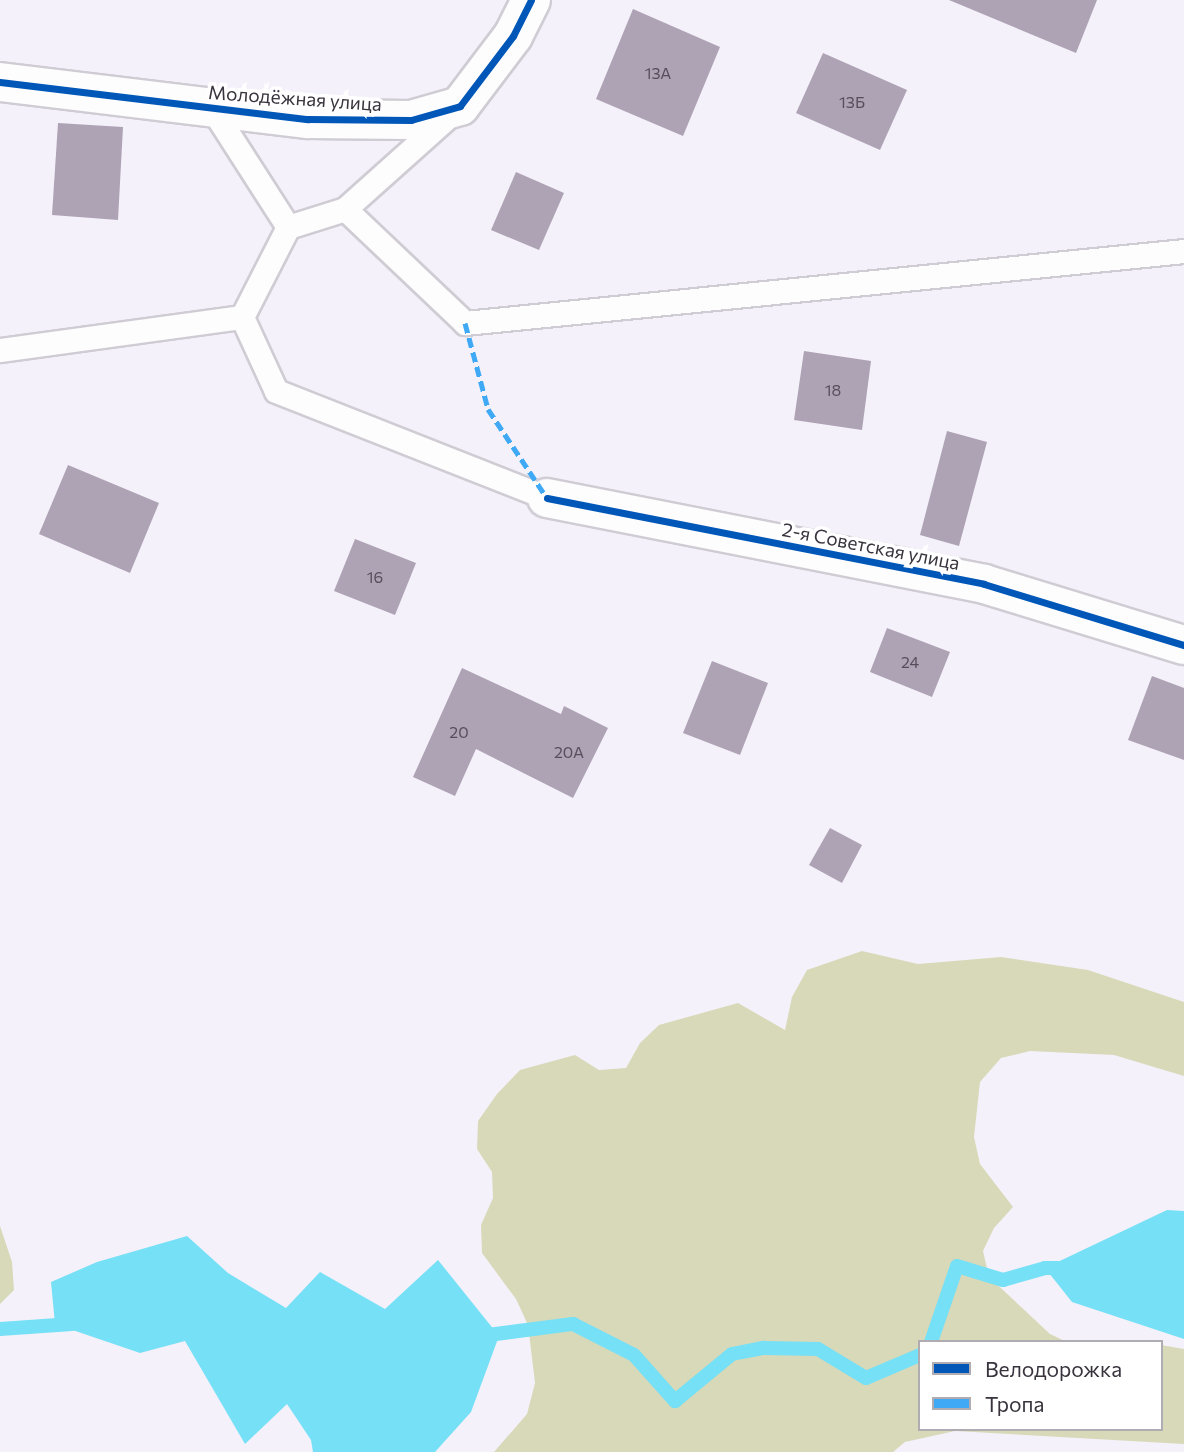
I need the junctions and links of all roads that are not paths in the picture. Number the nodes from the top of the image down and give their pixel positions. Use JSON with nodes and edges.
{"nodes":[{"id":1,"x":531,"y":0,"type":"edge"},
{"id":2,"x":0,"y":82,"type":"edge"},
{"id":3,"x":460,"y":107,"type":"junction"},
{"id":4,"x":213,"y":110,"type":"junction"},
{"id":5,"x":345,"y":209,"type":"junction"},
{"id":6,"x":288,"y":227,"type":"junction"},
{"id":7,"x":1184,"y":251,"type":"edge"},
{"id":8,"x":242,"y":317,"type":"junction"},
{"id":9,"x":0,"y":350,"type":"edge"},
{"id":10,"x":547,"y":498,"type":"joint"},
{"id":11,"x":1184,"y":645,"type":"edge"}],
"edges":[{"from":1,"to":3,"type":"street"},
{"from":2,"to":4,"type":"street","name":"Молодёжная улица"},
{"from":3,"to":4,"type":"street","name":"Молодёжная улица"},
{"from":3,"to":5,"type":"lane"},
{"from":4,"to":6,"type":"lane"},
{"from":5,"to":6,"type":"lane"},
{"from":5,"to":7,"type":"lane"},
{"from":6,"to":8,"type":"lane"},
{"from":8,"to":9,"type":"lane"},
{"from":8,"to":10,"type":"lane"},
{"from":10,"to":11,"type":"street","name":"2-я Советская улица"}]}
